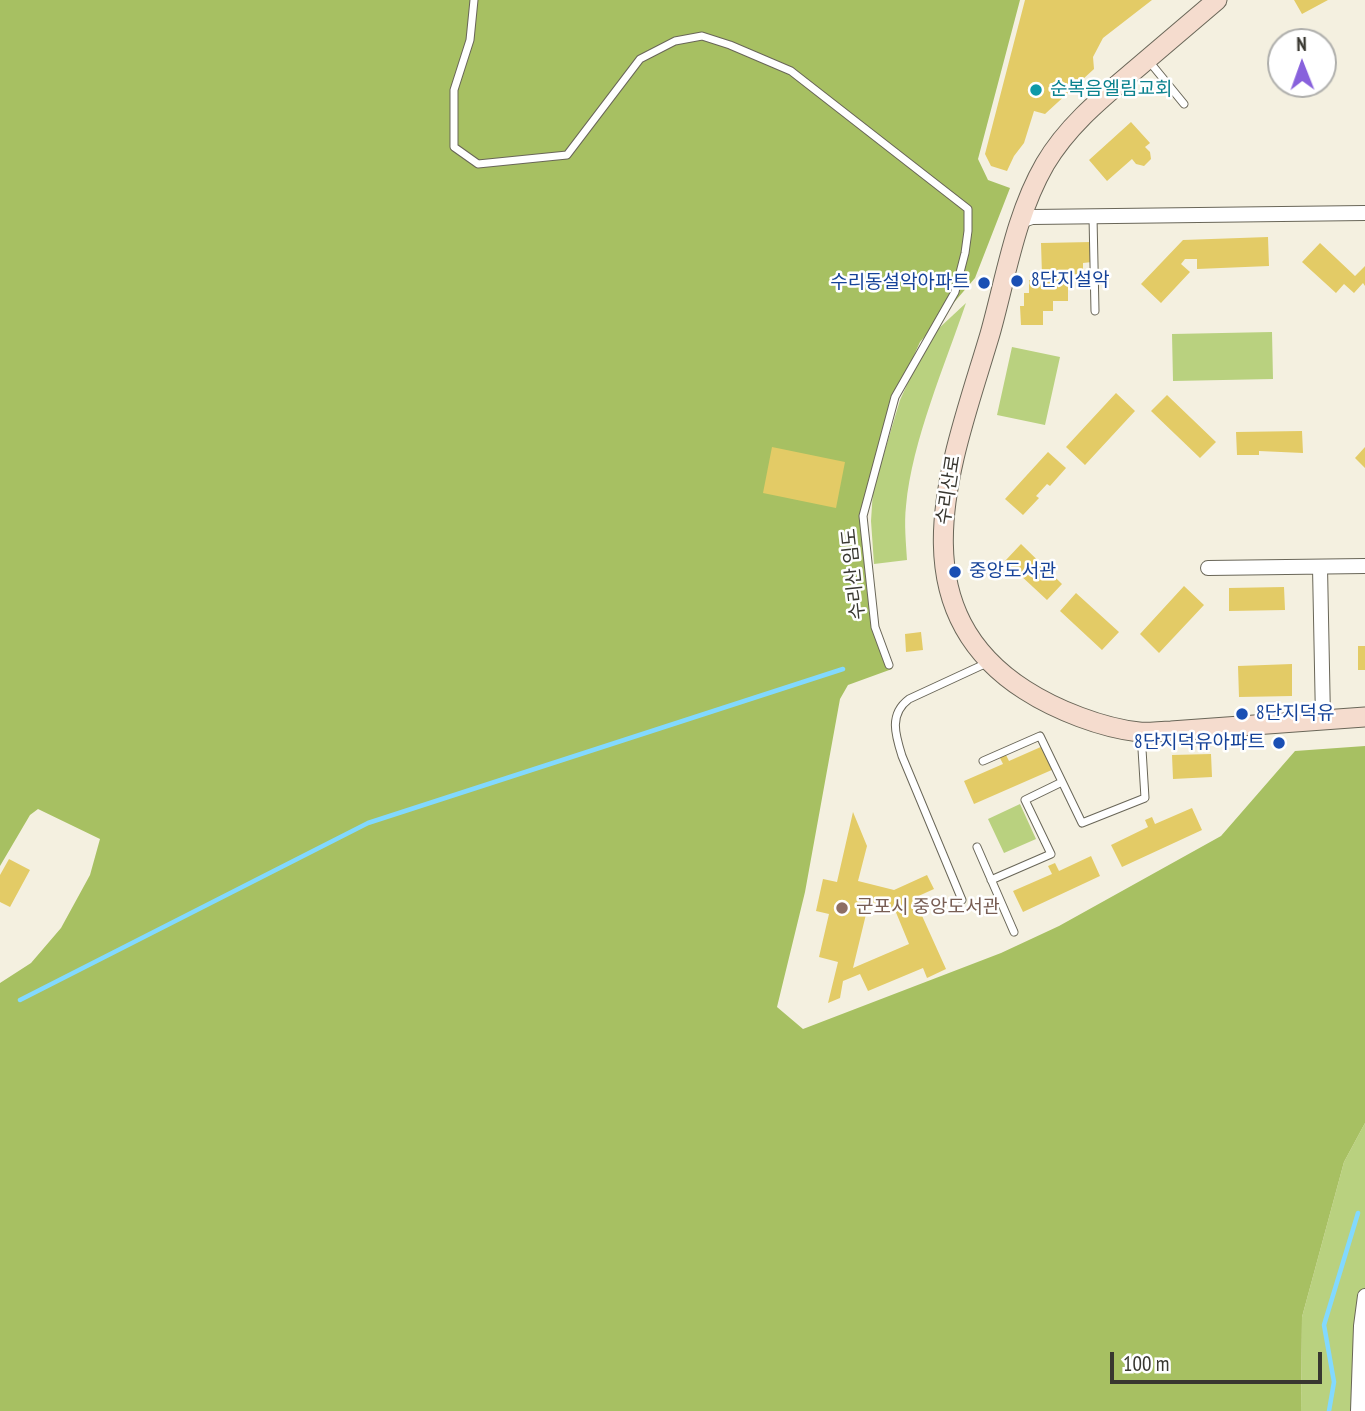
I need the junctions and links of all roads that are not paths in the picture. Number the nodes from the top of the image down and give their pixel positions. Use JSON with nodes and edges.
{"nodes":[{"id":1,"x":474,"y":0,"type":"edge"},
{"id":2,"x":1217,"y":0,"type":"edge"},
{"id":3,"x":1148,"y":59,"type":"junction"},
{"id":4,"x":1184,"y":104,"type":"dead end"},
{"id":5,"x":1365,"y":213,"type":"edge"},
{"id":6,"x":1093,"y":217,"type":"junction"},
{"id":7,"x":1020,"y":221,"type":"junction"},
{"id":8,"x":1095,"y":311,"type":"dead end"},
{"id":9,"x":1365,"y":566,"type":"edge"},
{"id":10,"x":1320,"y":567,"type":"junction"},
{"id":11,"x":1208,"y":568,"type":"dead end"},
{"id":12,"x":990,"y":662,"type":"junction"},
{"id":13,"x":889,"y":665,"type":"dead end"},
{"id":14,"x":1365,"y":717,"type":"edge"},
{"id":15,"x":1323,"y":719,"type":"junction"},
{"id":16,"x":1141,"y":732,"type":"junction"},
{"id":17,"x":983,"y":761,"type":"dead end"},
{"id":18,"x":1062,"y":782,"type":"junction"},
{"id":19,"x":977,"y":847,"type":"dead end"},
{"id":20,"x":991,"y":880,"type":"junction"},
{"id":21,"x":962,"y":900,"type":"dead end"},
{"id":22,"x":1014,"y":932,"type":"dead end"},
{"id":23,"x":1365,"y":1296,"type":"edge"},
{"id":24,"x":1359,"y":1411,"type":"edge"}],
"edges":[{"from":1,"to":13,"type":"lane","name":"수리산 임도"},
{"from":2,"to":3,"type":"street","name":"수리산로"},
{"from":3,"to":4,"type":"lane"},
{"from":3,"to":7,"type":"street","name":"수리산로"},
{"from":5,"to":6,"type":"street"},
{"from":6,"to":7,"type":"street"},
{"from":6,"to":8,"type":"lane"},
{"from":7,"to":12,"type":"street","name":"수리산로"},
{"from":9,"to":10,"type":"street"},
{"from":10,"to":11,"type":"street"},
{"from":10,"to":15,"type":"street"},
{"from":12,"to":16,"type":"street","name":"수리산로"},
{"from":12,"to":21,"type":"lane"},
{"from":14,"to":15,"type":"street","name":"수리산로"},
{"from":15,"to":16,"type":"street","name":"수리산로"},
{"from":16,"to":18,"type":"lane"},
{"from":17,"to":18,"type":"lane"},
{"from":18,"to":20,"type":"lane"},
{"from":19,"to":20,"type":"lane"},
{"from":20,"to":22,"type":"lane"},
{"from":23,"to":24,"type":"street"}]}
